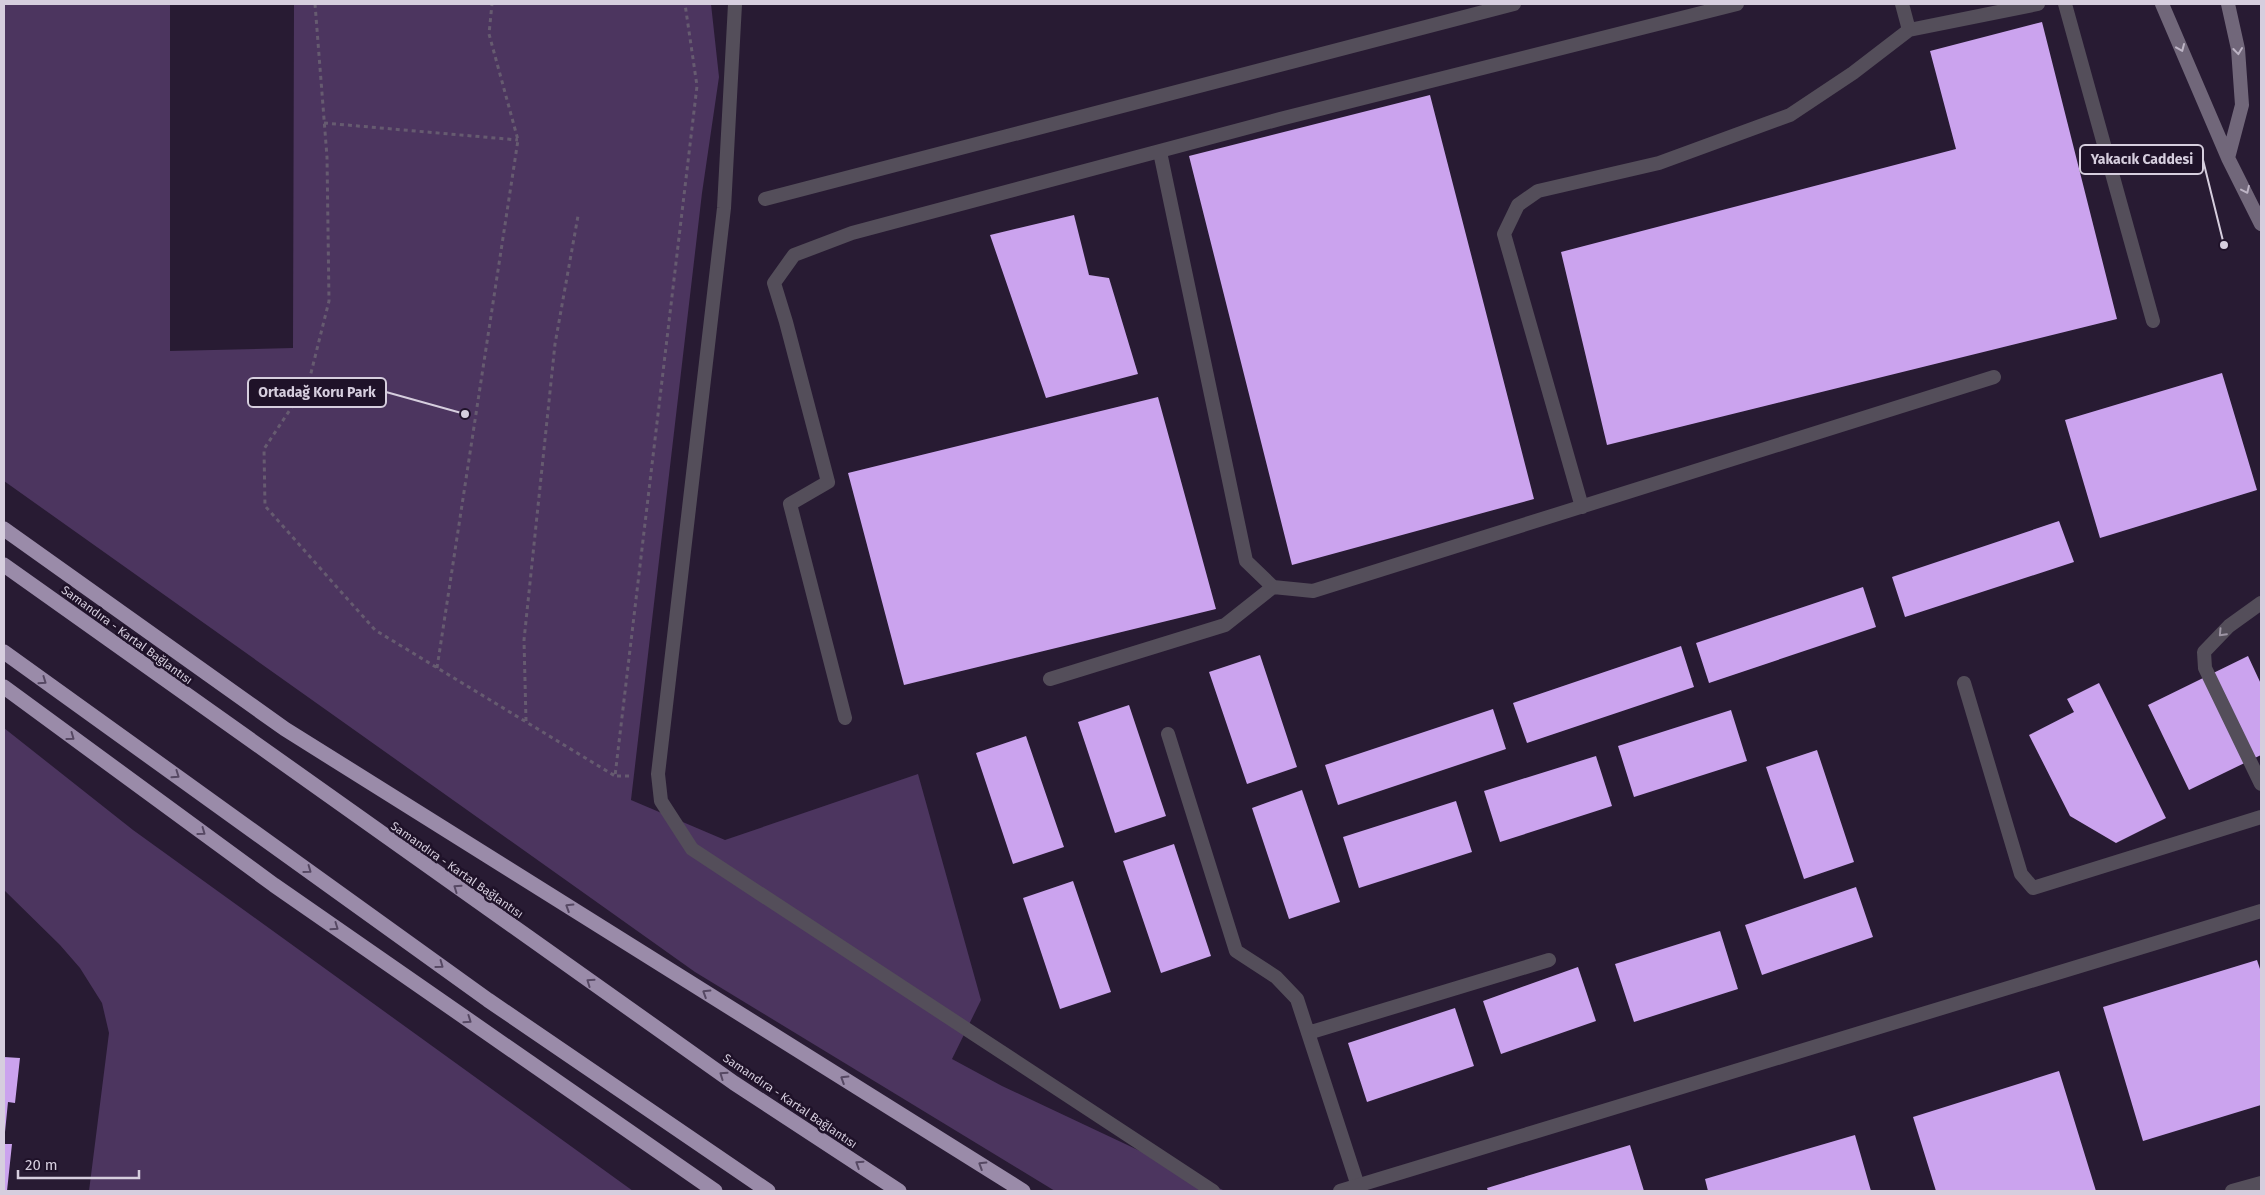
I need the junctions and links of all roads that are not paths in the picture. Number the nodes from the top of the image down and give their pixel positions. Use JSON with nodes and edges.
{"nodes":[{"id":1,"x":735,"y":4,"type":"edge"},
{"id":2,"x":1514,"y":4,"type":"edge"},
{"id":3,"x":1737,"y":4,"type":"edge"},
{"id":4,"x":1902,"y":4,"type":"edge"},
{"id":5,"x":2038,"y":4,"type":"edge"},
{"id":6,"x":2065,"y":4,"type":"edge"},
{"id":7,"x":2162,"y":4,"type":"edge"},
{"id":8,"x":2228,"y":4,"type":"edge"},
{"id":9,"x":1909,"y":30,"type":"junction"},
{"id":10,"x":1160,"y":152,"type":"junction"},
{"id":11,"x":2228,"y":158,"type":"junction"},
{"id":12,"x":765,"y":199,"type":"dead end"},
{"id":13,"x":2261,"y":224,"type":"edge"},
{"id":14,"x":2154,"y":321,"type":"dead end"},
{"id":15,"x":1994,"y":377,"type":"dead end"},
{"id":16,"x":1582,"y":507,"type":"junction"},
{"id":17,"x":4,"y":529,"type":"edge"},
{"id":18,"x":4,"y":565,"type":"edge"},
{"id":19,"x":1273,"y":586,"type":"junction"},
{"id":20,"x":2261,"y":604,"type":"edge"},
{"id":21,"x":4,"y":652,"type":"edge"},
{"id":22,"x":1050,"y":678,"type":"dead end"},
{"id":23,"x":1964,"y":683,"type":"dead end"},
{"id":24,"x":4,"y":687,"type":"edge"},
{"id":25,"x":845,"y":718,"type":"dead end"},
{"id":26,"x":1168,"y":734,"type":"dead end"},
{"id":27,"x":2261,"y":784,"type":"edge"},
{"id":28,"x":2261,"y":817,"type":"edge"},
{"id":29,"x":2261,"y":912,"type":"edge"},
{"id":30,"x":1549,"y":960,"type":"dead end"},
{"id":31,"x":1308,"y":1033,"type":"junction"},
{"id":32,"x":2261,"y":1183,"type":"edge"},
{"id":33,"x":1358,"y":1186,"type":"junction"},
{"id":34,"x":715,"y":1191,"type":"edge"},
{"id":35,"x":768,"y":1191,"type":"edge"},
{"id":36,"x":899,"y":1191,"type":"edge"},
{"id":37,"x":1023,"y":1191,"type":"edge"},
{"id":38,"x":1213,"y":1191,"type":"edge"},
{"id":39,"x":1340,"y":1191,"type":"edge"},
{"id":40,"x":2232,"y":1191,"type":"edge"}],
"edges":[{"from":1,"to":38,"type":"street"},
{"from":2,"to":12,"type":"street"},
{"from":3,"to":10,"type":"street"},
{"from":4,"to":9,"type":"street"},
{"from":5,"to":9,"type":"street"},
{"from":6,"to":14,"type":"street"},
{"from":7,"to":11,"type":"main road","one_way":true},
{"from":8,"to":11,"type":"main road","one_way":true},
{"from":9,"to":16,"type":"street"},
{"from":10,"to":19,"type":"street"},
{"from":10,"to":25,"type":"street"},
{"from":11,"to":13,"type":"main road","one_way":true},
{"from":15,"to":16,"type":"street"},
{"from":16,"to":19,"type":"street"},
{"from":37,"to":17,"type":"highway","one_way":true},
{"from":36,"to":18,"type":"highway","name":"Samandıra - Kartal Bağlantısı","one_way":true},
{"from":19,"to":22,"type":"street"},
{"from":20,"to":27,"type":"street","one_way":true},
{"from":21,"to":35,"type":"highway","one_way":true},
{"from":23,"to":28,"type":"street"},
{"from":24,"to":34,"type":"highway","one_way":true},
{"from":26,"to":31,"type":"street"},
{"from":29,"to":33,"type":"street"},
{"from":30,"to":31,"type":"street"},
{"from":31,"to":33,"type":"street"},
{"from":32,"to":40,"type":"street"},
{"from":33,"to":39,"type":"street"}]}
